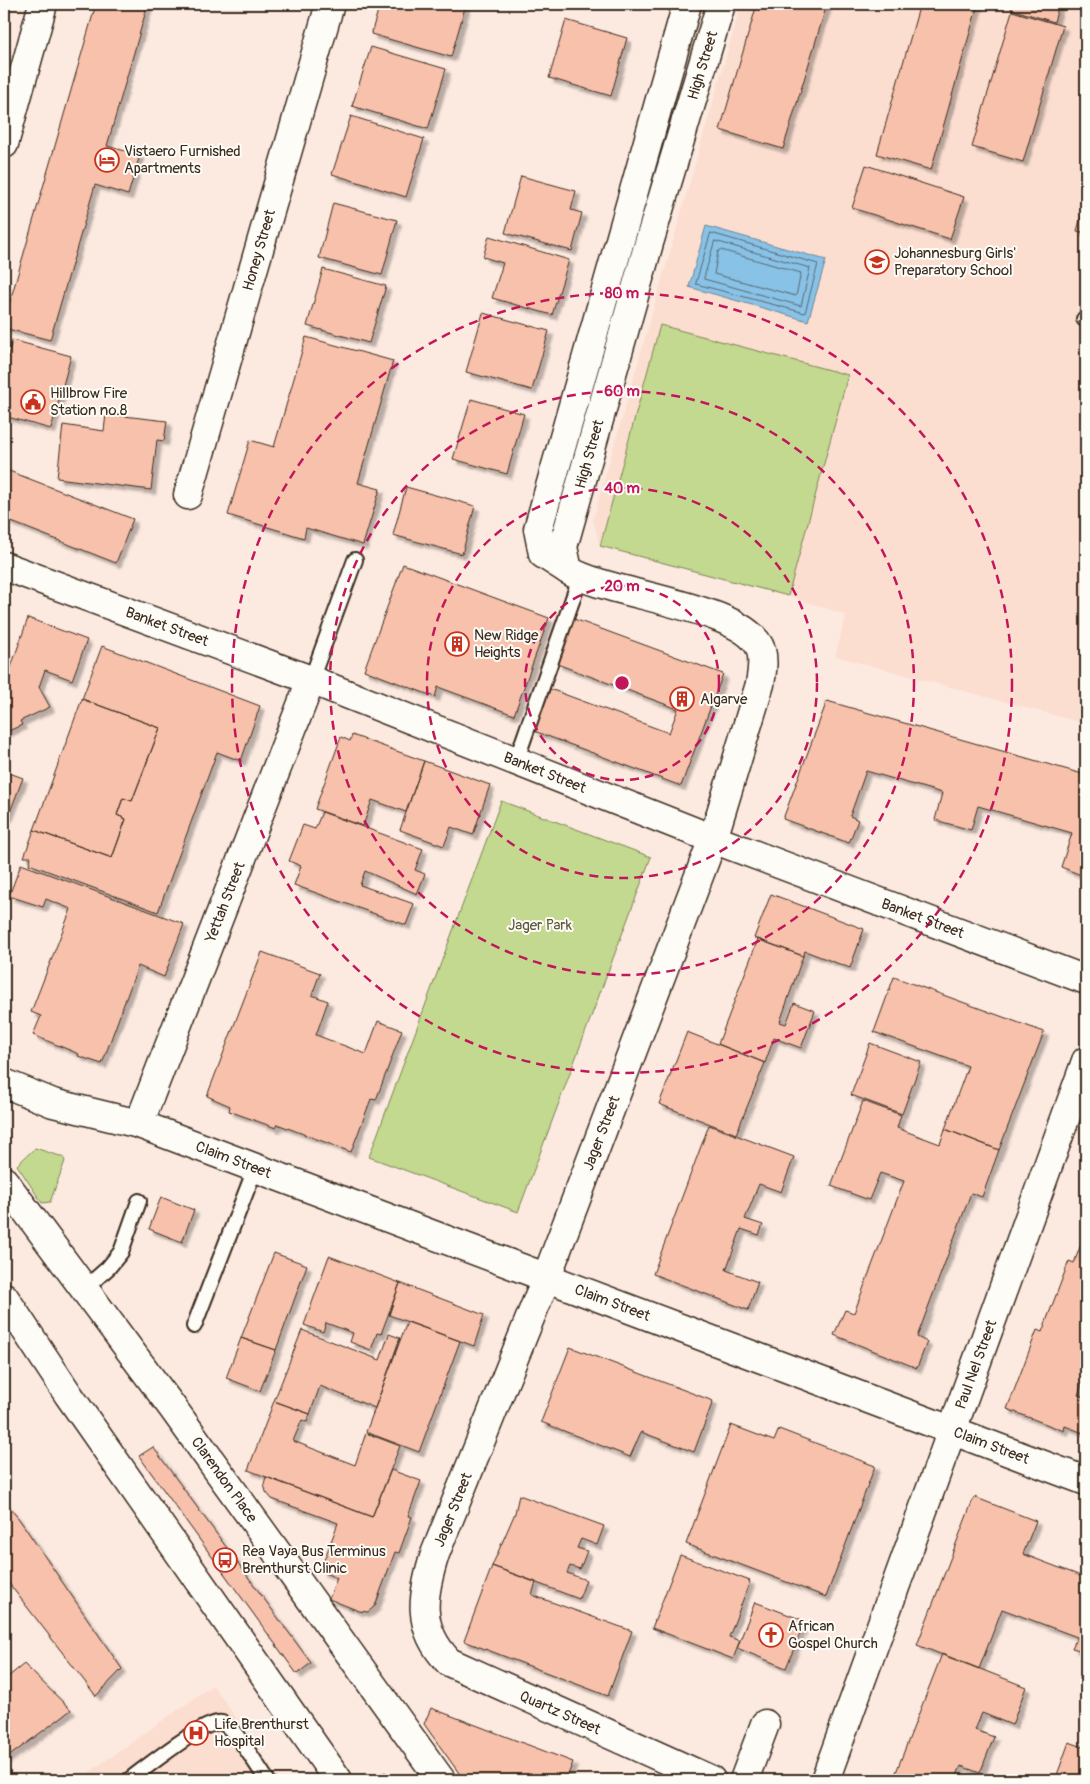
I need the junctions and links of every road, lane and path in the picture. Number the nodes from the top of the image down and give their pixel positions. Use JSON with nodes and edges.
{"nodes":[{"id":1,"x":43,"y":4,"type":"edge"},
{"id":2,"x":330,"y":4,"type":"edge"},
{"id":3,"x":686,"y":4,"type":"edge"},
{"id":4,"x":721,"y":4,"type":"edge"},
{"id":5,"x":4,"y":144,"type":"edge"},
{"id":6,"x":188,"y":495,"type":"dead end"},
{"id":7,"x":355,"y":560,"type":"dead end"},
{"id":8,"x":4,"y":566,"type":"edge"},
{"id":9,"x":574,"y":574,"type":"junction"},
{"id":10,"x":311,"y":680,"type":"junction"},
{"id":11,"x":516,"y":761,"type":"junction"},
{"id":12,"x":713,"y":839,"type":"junction"},
{"id":13,"x":1086,"y":980,"type":"edge"},
{"id":14,"x":1086,"y":1061,"type":"edge"},
{"id":15,"x":4,"y":1083,"type":"edge"},
{"id":16,"x":139,"y":1124,"type":"junction"},
{"id":17,"x":255,"y":1168,"type":"junction"},
{"id":18,"x":4,"y":1182,"type":"edge"},
{"id":19,"x":139,"y":1201,"type":"dead end"},
{"id":20,"x":547,"y":1276,"type":"junction"},
{"id":21,"x":83,"y":1290,"type":"junction"},
{"id":22,"x":4,"y":1297,"type":"edge"},
{"id":23,"x":194,"y":1326,"type":"dead end"},
{"id":24,"x":952,"y":1428,"type":"junction"},
{"id":25,"x":1086,"y":1481,"type":"edge"},
{"id":26,"x":426,"y":1627,"type":"joint"},
{"id":27,"x":765,"y":1724,"type":"dead end"},
{"id":28,"x":262,"y":1778,"type":"edge"},
{"id":29,"x":129,"y":1780,"type":"edge"},
{"id":30,"x":338,"y":1780,"type":"edge"},
{"id":31,"x":441,"y":1780,"type":"edge"},
{"id":32,"x":711,"y":1780,"type":"edge"},
{"id":33,"x":744,"y":1780,"type":"edge"},
{"id":34,"x":825,"y":1780,"type":"edge"}],
"edges":[{"from":1,"to":5,"type":"street"},
{"from":2,"to":6,"type":"street","name":"Honey Street"},
{"from":3,"to":9,"type":"street"},
{"from":4,"to":9,"type":"street","name":"High Street"},
{"from":7,"to":10,"type":"lane"},
{"from":8,"to":10,"type":"street","name":"Banket Street"},
{"from":9,"to":11,"type":"lane"},
{"from":9,"to":12,"type":"street","name":"Jager Street"},
{"from":10,"to":11,"type":"street","name":"Banket Street"},
{"from":10,"to":16,"type":"street","name":"Yettah Street"},
{"from":11,"to":12,"type":"street","name":"Banket Street"},
{"from":12,"to":13,"type":"street","name":"Banket Street"},
{"from":12,"to":20,"type":"street","name":"Jager Street"},
{"from":14,"to":24,"type":"street","name":"Paul Nel Street"},
{"from":15,"to":16,"type":"street","name":"Claim Street"},
{"from":16,"to":17,"type":"street","name":"Claim Street"},
{"from":17,"to":20,"type":"street","name":"Claim Street"},
{"from":17,"to":23,"type":"lane"},
{"from":18,"to":21,"type":"street","name":"Clarendon Place"},
{"from":19,"to":21,"type":"lane"},
{"from":20,"to":24,"type":"street","name":"Claim Street"},
{"from":20,"to":26,"type":"street","name":"Jager Street"},
{"from":21,"to":31,"type":"street","name":"Clarendon Place"},
{"from":22,"to":30,"type":"street"},
{"from":24,"to":25,"type":"street","name":"Claim Street"},
{"from":24,"to":34,"type":"street","name":"Paul Nel Street"},
{"from":26,"to":32,"type":"street","name":"Quartz Street"},
{"from":27,"to":33,"type":"street"},
{"from":28,"to":29,"type":"lane"}]}
